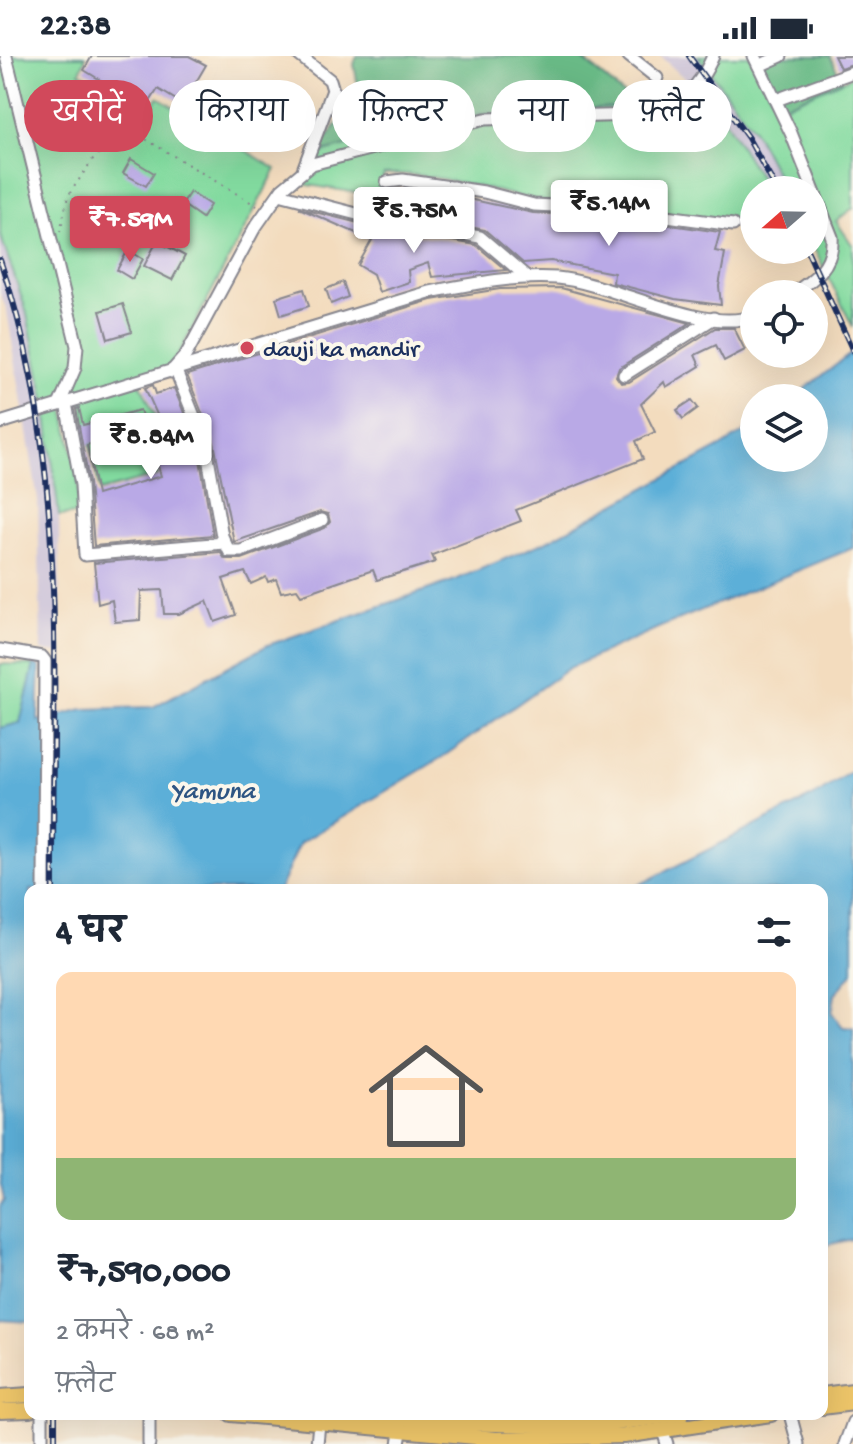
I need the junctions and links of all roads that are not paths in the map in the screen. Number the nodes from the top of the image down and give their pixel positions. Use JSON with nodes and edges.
{"nodes":[{"id":1,"x":6,"y":56,"type":"edge"},
{"id":2,"x":300,"y":56,"type":"edge"},
{"id":3,"x":629,"y":56,"type":"edge"},
{"id":4,"x":713,"y":56,"type":"edge"},
{"id":5,"x":781,"y":56,"type":"edge"},
{"id":6,"x":756,"y":61,"type":"edge"},
{"id":7,"x":853,"y":72,"type":"edge"},
{"id":8,"x":657,"y":78,"type":"dead end"},
{"id":9,"x":776,"y":100,"type":"junction"},
{"id":10,"x":302,"y":171,"type":"junction"},
{"id":11,"x":387,"y":182,"type":"dead end"},
{"id":12,"x":454,"y":187,"type":"junction"},
{"id":13,"x":279,"y":194,"type":"junction"},
{"id":14,"x":733,"y":225,"type":"dead end"},
{"id":15,"x":443,"y":233,"type":"junction"},
{"id":16,"x":528,"y":278,"type":"junction"},
{"id":17,"x":808,"y":280,"type":"edge"},
{"id":18,"x":714,"y":318,"type":"junction"},
{"id":19,"x":740,"y":320,"type":"edge"},
{"id":20,"x":173,"y":372,"type":"junction"},
{"id":21,"x":624,"y":375,"type":"dead end"},
{"id":22,"x":62,"y":404,"type":"junction"},
{"id":23,"x":0,"y":423,"type":"edge"},
{"id":24,"x":322,"y":520,"type":"dead end"},
{"id":25,"x":224,"y":543,"type":"junction"},
{"id":26,"x":0,"y":650,"type":"edge"},
{"id":27,"x":44,"y":884,"type":"edge"},
{"id":28,"x":853,"y":1391,"type":"edge"},
{"id":29,"x":828,"y":1394,"type":"edge"},
{"id":30,"x":24,"y":1395,"type":"edge"},
{"id":31,"x":0,"y":1397,"type":"edge"},
{"id":32,"x":853,"y":1403,"type":"edge"},
{"id":33,"x":828,"y":1406,"type":"edge"},
{"id":34,"x":24,"y":1410,"type":"edge"},
{"id":35,"x":0,"y":1411,"type":"edge"},
{"id":36,"x":42,"y":1420,"type":"edge"},
{"id":37,"x":149,"y":1420,"type":"edge"},
{"id":38,"x":290,"y":1420,"type":"edge"},
{"id":39,"x":401,"y":1420,"type":"edge"},
{"id":40,"x":636,"y":1420,"type":"edge"},
{"id":41,"x":744,"y":1420,"type":"edge"},
{"id":42,"x":792,"y":1420,"type":"edge"},
{"id":43,"x":853,"y":1422,"type":"edge"},
{"id":44,"x":319,"y":1423,"type":"junction"},
{"id":45,"x":496,"y":1436,"type":"edge"},
{"id":46,"x":400,"y":1438,"type":"edge"},
{"id":47,"x":665,"y":1438,"type":"edge"},
{"id":48,"x":589,"y":1441,"type":"edge"},
{"id":49,"x":42,"y":1444,"type":"edge"},
{"id":50,"x":149,"y":1444,"type":"edge"},
{"id":51,"x":317,"y":1444,"type":"edge"},
{"id":52,"x":798,"y":1444,"type":"edge"},
{"id":53,"x":845,"y":1444,"type":"edge"}],
"edges":[{"from":1,"to":22,"type":"street"},
{"from":2,"to":10,"type":"street"},
{"from":3,"to":8,"type":"street"},
{"from":4,"to":10,"type":"street"},
{"from":5,"to":6,"type":"street"},
{"from":6,"to":9,"type":"street"},
{"from":7,"to":9,"type":"street"},
{"from":9,"to":17,"type":"street"},
{"from":10,"to":13,"type":"street"},
{"from":11,"to":12,"type":"street"},
{"from":12,"to":14,"type":"street"},
{"from":12,"to":15,"type":"street"},
{"from":13,"to":15,"type":"street"},
{"from":13,"to":20,"type":"street"},
{"from":15,"to":16,"type":"street"},
{"from":16,"to":18,"type":"street"},
{"from":16,"to":20,"type":"street"},
{"from":18,"to":19,"type":"street"},
{"from":18,"to":21,"type":"street"},
{"from":20,"to":22,"type":"street"},
{"from":20,"to":25,"type":"street"},
{"from":22,"to":23,"type":"street"},
{"from":22,"to":25,"type":"street"},
{"from":24,"to":25,"type":"street"},
{"from":26,"to":27,"type":"street"},
{"from":28,"to":29,"type":"main road"},
{"from":30,"to":31,"type":"main road"},
{"from":32,"to":33,"type":"main road"},
{"from":34,"to":35,"type":"main road"},
{"from":36,"to":49,"type":"street"},
{"from":37,"to":50,"type":"street"},
{"from":38,"to":44,"type":"main road"},
{"from":39,"to":45,"type":"main road"},
{"from":40,"to":45,"type":"main road"},
{"from":41,"to":47,"type":"main road"},
{"from":42,"to":52,"type":"street"},
{"from":43,"to":53,"type":"street"},
{"from":44,"to":46,"type":"main road"},
{"from":44,"to":51,"type":"street"},
{"from":45,"to":46,"type":"main road"},
{"from":45,"to":48,"type":"main road"},
{"from":47,"to":48,"type":"main road"}]}
